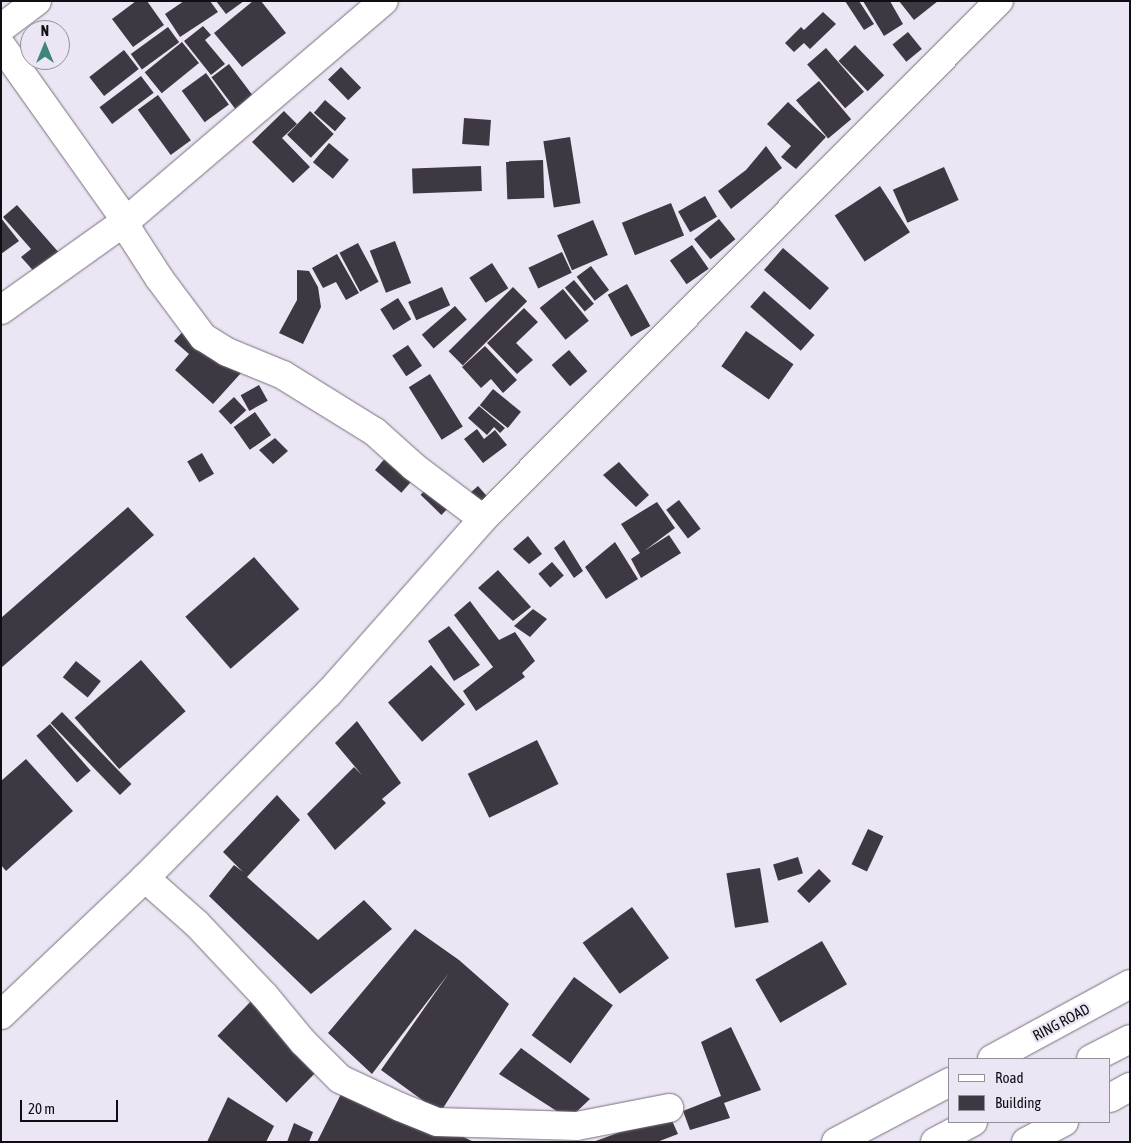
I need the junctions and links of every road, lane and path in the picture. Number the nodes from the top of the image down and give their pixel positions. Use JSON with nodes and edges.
{"nodes":[{"id":1,"x":37,"y":1,"type":"edge"},
{"id":2,"x":384,"y":1,"type":"edge"},
{"id":3,"x":999,"y":1,"type":"edge"},
{"id":4,"x":1,"y":28,"type":"edge"},
{"id":5,"x":1,"y":45,"type":"edge"},
{"id":6,"x":126,"y":222,"type":"junction"},
{"id":7,"x":1,"y":310,"type":"edge"},
{"id":8,"x":483,"y":519,"type":"junction"},
{"id":9,"x":144,"y":878,"type":"junction"},
{"id":10,"x":1130,"y":984,"type":"edge"},
{"id":11,"x":1,"y":1016,"type":"edge"},
{"id":12,"x":1130,"y":1039,"type":"edge"},
{"id":13,"x":994,"y":1058,"type":"edge"},
{"id":14,"x":1093,"y":1058,"type":"edge"},
{"id":15,"x":948,"y":1083,"type":"edge"},
{"id":16,"x":1130,"y":1087,"type":"edge"},
{"id":17,"x":1111,"y":1097,"type":"edge"},
{"id":18,"x":669,"y":1108,"type":"dead end"},
{"id":19,"x":971,"y":1123,"type":"edge"},
{"id":20,"x":1062,"y":1123,"type":"edge"},
{"id":21,"x":836,"y":1142,"type":"edge"},
{"id":22,"x":935,"y":1142,"type":"edge"},
{"id":23,"x":1026,"y":1142,"type":"edge"}],
"edges":[{"from":1,"to":4,"type":"main road"},
{"from":2,"to":6,"type":"main road"},
{"from":3,"to":8,"type":"main road"},
{"from":5,"to":6,"type":"main road"},
{"from":6,"to":7,"type":"main road"},
{"from":6,"to":8,"type":"main road"},
{"from":8,"to":9,"type":"main road"},
{"from":9,"to":11,"type":"main road"},
{"from":9,"to":18,"type":"main road"},
{"from":10,"to":13,"type":"main road","name":"RING ROAD"},
{"from":12,"to":14,"type":"main road"},
{"from":15,"to":21,"type":"main road"},
{"from":16,"to":17,"type":"main road"},
{"from":19,"to":22,"type":"main road"},
{"from":20,"to":23,"type":"main road"}]}
